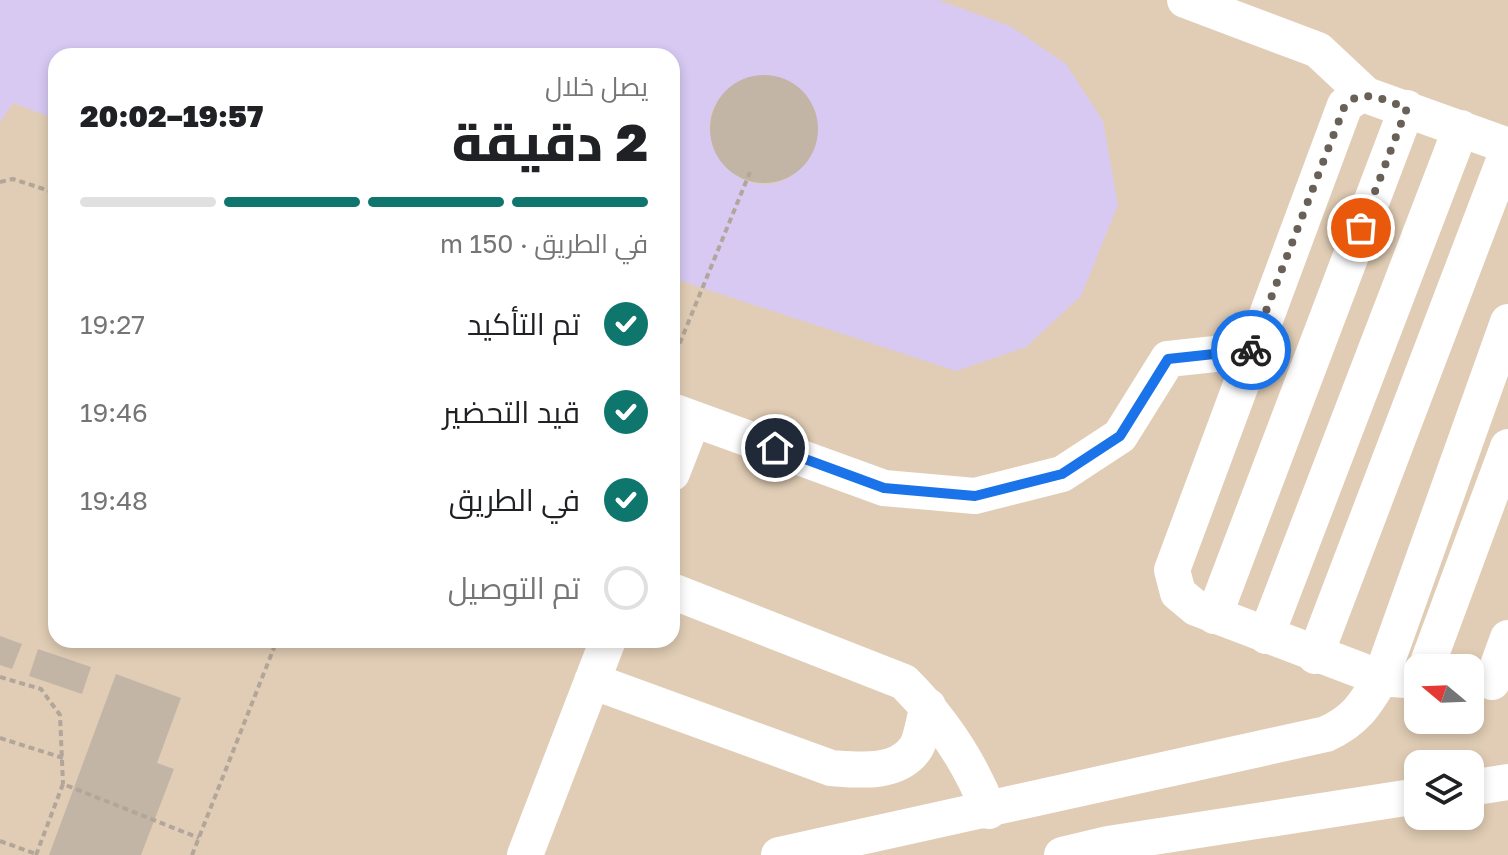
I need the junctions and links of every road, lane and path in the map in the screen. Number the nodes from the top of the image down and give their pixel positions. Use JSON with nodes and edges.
{"nodes":[{"id":1,"x":1185,"y":0,"type":"edge"},
{"id":2,"x":1366,"y":95,"type":"junction"},
{"id":3,"x":1407,"y":108,"type":"junction"},
{"id":4,"x":1461,"y":128,"type":"junction"},
{"id":5,"x":1508,"y":148,"type":"edge"},
{"id":6,"x":750,"y":172,"type":"dead end"},
{"id":7,"x":0,"y":182,"type":"edge"},
{"id":8,"x":48,"y":190,"type":"edge"},
{"id":9,"x":1508,"y":322,"type":"edge"},
{"id":10,"x":680,"y":343,"type":"edge"},
{"id":11,"x":1253,"y":350,"type":"junction"},
{"id":12,"x":682,"y":415,"type":"edge"},
{"id":13,"x":1508,"y":447,"type":"edge"},
{"id":14,"x":680,"y":594,"type":"edge"},
{"id":15,"x":1214,"y":616,"type":"junction"},
{"id":16,"x":1266,"y":636,"type":"junction"},
{"id":17,"x":1508,"y":638,"type":"edge"},
{"id":18,"x":274,"y":648,"type":"edge"},
{"id":19,"x":605,"y":648,"type":"edge"},
{"id":20,"x":1431,"y":654,"type":"edge"},
{"id":21,"x":1315,"y":656,"type":"junction"},
{"id":22,"x":0,"y":677,"type":"edge"},
{"id":23,"x":1381,"y":678,"type":"junction"},
{"id":24,"x":1404,"y":680,"type":"edge"},
{"id":25,"x":592,"y":681,"type":"junction"},
{"id":26,"x":1490,"y":682,"type":"edge"},
{"id":27,"x":928,"y":706,"type":"junction"},
{"id":28,"x":0,"y":738,"type":"edge"},
{"id":29,"x":63,"y":758,"type":"junction"},
{"id":30,"x":1508,"y":782,"type":"edge"},
{"id":31,"x":63,"y":784,"type":"junction"},
{"id":32,"x":1484,"y":786,"type":"edge"},
{"id":33,"x":1404,"y":798,"type":"edge"},
{"id":34,"x":989,"y":811,"type":"junction"},
{"id":35,"x":199,"y":838,"type":"junction"},
{"id":36,"x":0,"y":841,"type":"edge"},
{"id":37,"x":36,"y":855,"type":"edge"},
{"id":38,"x":192,"y":855,"type":"edge"},
{"id":39,"x":525,"y":855,"type":"edge"},
{"id":40,"x":779,"y":855,"type":"edge"},
{"id":41,"x":1062,"y":855,"type":"edge"}],
"edges":[{"from":1,"to":2,"type":"lane"},
{"from":2,"to":3,"type":"lane"},
{"from":2,"to":11,"type":"lane"},
{"from":3,"to":4,"type":"lane"},
{"from":3,"to":15,"type":"lane"},
{"from":4,"to":5,"type":"lane"},
{"from":4,"to":16,"type":"lane"},
{"from":5,"to":21,"type":"lane"},
{"from":6,"to":10,"type":"path"},
{"from":7,"to":8,"type":"path"},
{"from":9,"to":23,"type":"lane"},
{"from":11,"to":12,"type":"lane"},
{"from":11,"to":15,"type":"lane"},
{"from":13,"to":20,"type":"lane"},
{"from":14,"to":27,"type":"lane"},
{"from":15,"to":16,"type":"lane"},
{"from":16,"to":21,"type":"lane"},
{"from":17,"to":26,"type":"lane"},
{"from":18,"to":35,"type":"path"},
{"from":19,"to":25,"type":"lane"},
{"from":21,"to":23,"type":"lane"},
{"from":22,"to":29,"type":"path"},
{"from":23,"to":24,"type":"lane"},
{"from":23,"to":34,"type":"lane"},
{"from":25,"to":27,"type":"lane"},
{"from":25,"to":39,"type":"lane"},
{"from":27,"to":34,"type":"lane"},
{"from":28,"to":29,"type":"path"},
{"from":29,"to":31,"type":"path"},
{"from":30,"to":32,"type":"lane"},
{"from":31,"to":35,"type":"path"},
{"from":31,"to":37,"type":"path"},
{"from":33,"to":41,"type":"lane"},
{"from":34,"to":40,"type":"lane"},
{"from":35,"to":38,"type":"path"},
{"from":36,"to":37,"type":"path"}]}
